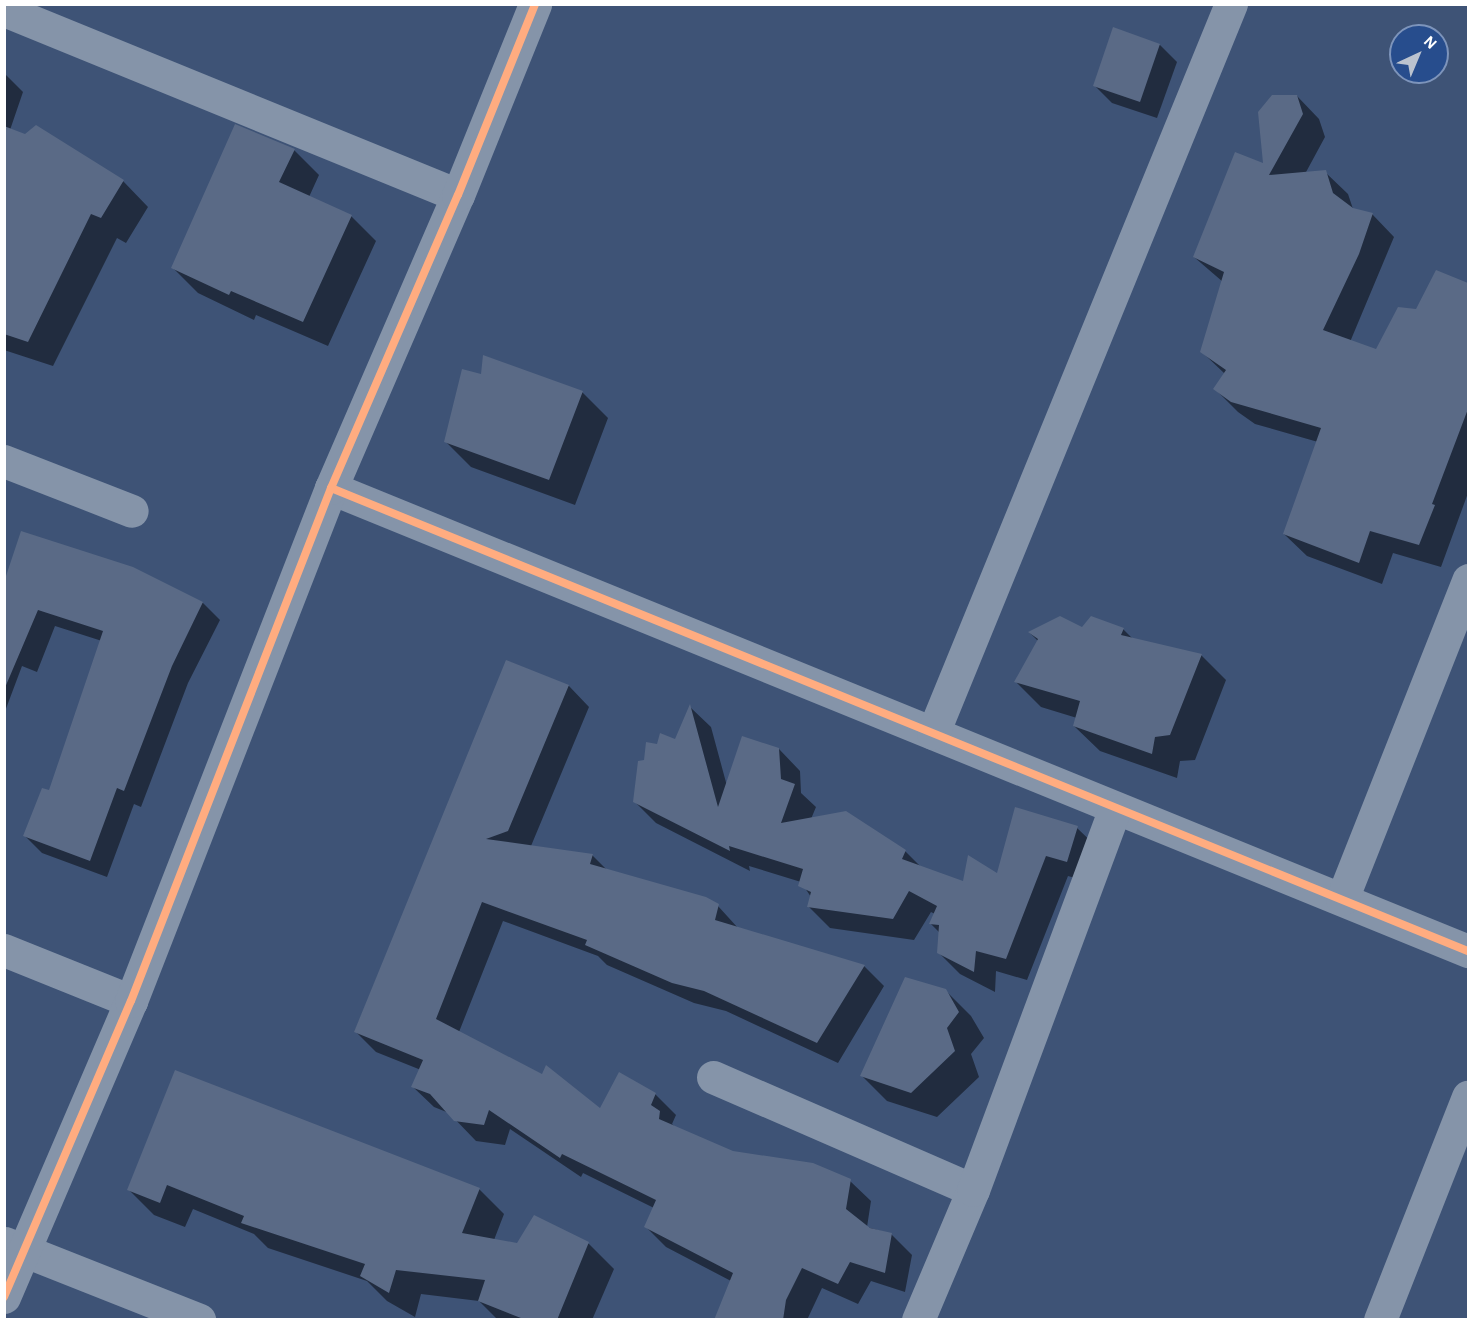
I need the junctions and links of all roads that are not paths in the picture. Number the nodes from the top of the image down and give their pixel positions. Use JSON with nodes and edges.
{"nodes":[{"id":1,"x":535,"y":4,"type":"edge"},
{"id":2,"x":1231,"y":4,"type":"edge"},
{"id":3,"x":4,"y":10,"type":"edge"},
{"id":4,"x":458,"y":195,"type":"junction"},
{"id":5,"x":4,"y":461,"type":"edge"},
{"id":6,"x":331,"y":488,"type":"junction"},
{"id":7,"x":132,"y":511,"type":"dead end"},
{"id":8,"x":1468,"y":580,"type":"edge"},
{"id":9,"x":933,"y":733,"type":"junction"},
{"id":10,"x":1114,"y":810,"type":"junction"},
{"id":11,"x":1342,"y":898,"type":"junction"},
{"id":12,"x":4,"y":950,"type":"edge"},
{"id":13,"x":1468,"y":951,"type":"edge"},
{"id":14,"x":131,"y":1001,"type":"junction"},
{"id":15,"x":713,"y":1077,"type":"dead end"},
{"id":16,"x":1468,"y":1097,"type":"edge"},
{"id":17,"x":974,"y":1190,"type":"junction"},
{"id":18,"x":15,"y":1247,"type":"edge"},
{"id":19,"x":4,"y":1298,"type":"edge"},
{"id":20,"x":199,"y":1320,"type":"edge"},
{"id":21,"x":918,"y":1320,"type":"edge"},
{"id":22,"x":1380,"y":1320,"type":"edge"}],
"edges":[{"from":1,"to":4,"type":"street"},
{"from":2,"to":9,"type":"street"},
{"from":3,"to":4,"type":"street"},
{"from":4,"to":6,"type":"street"},
{"from":5,"to":7,"type":"street"},
{"from":6,"to":9,"type":"street"},
{"from":6,"to":14,"type":"street"},
{"from":8,"to":11,"type":"street"},
{"from":9,"to":10,"type":"street"},
{"from":10,"to":11,"type":"street"},
{"from":10,"to":17,"type":"street"},
{"from":11,"to":13,"type":"street"},
{"from":12,"to":14,"type":"street"},
{"from":14,"to":18,"type":"street"},
{"from":15,"to":17,"type":"street"},
{"from":16,"to":22,"type":"street"},
{"from":17,"to":21,"type":"street"},
{"from":18,"to":19,"type":"street"},
{"from":18,"to":20,"type":"street"}]}
